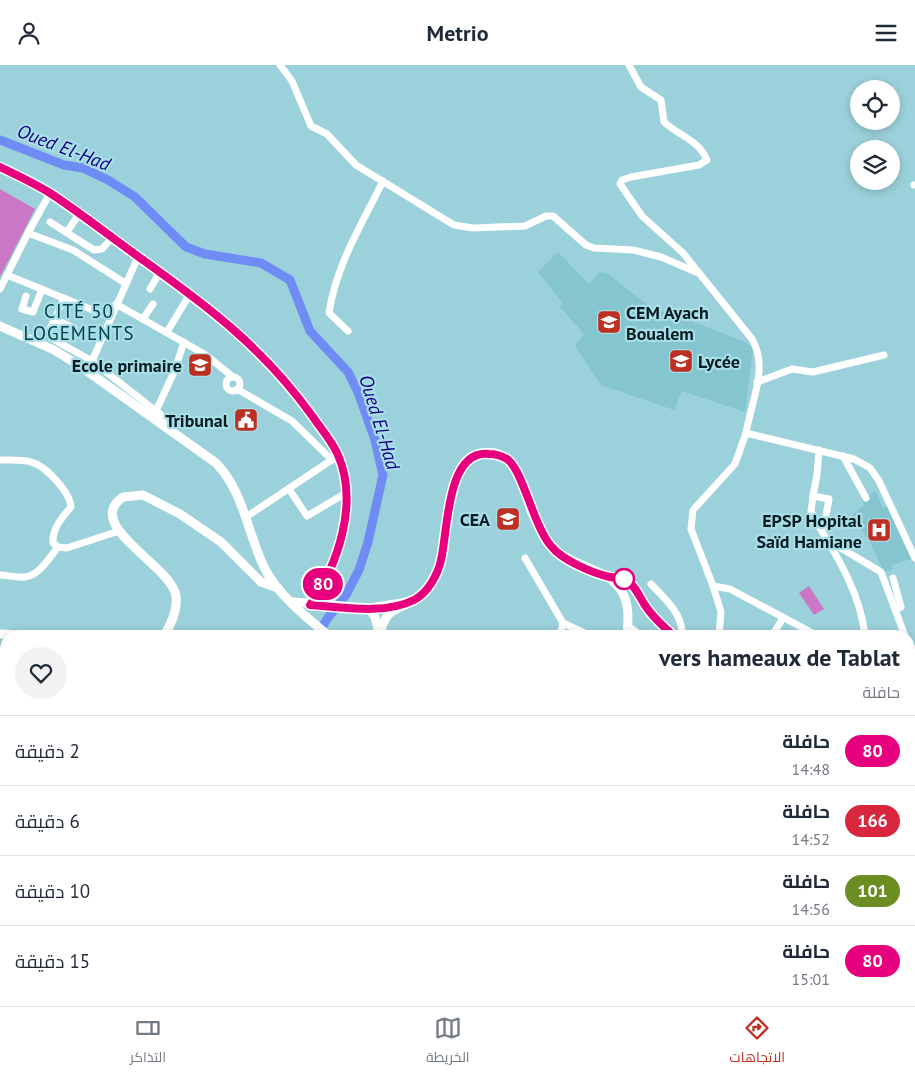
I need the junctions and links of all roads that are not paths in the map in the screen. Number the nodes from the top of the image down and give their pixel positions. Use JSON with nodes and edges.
{"nodes":[{"id":1,"x":280,"y":65,"type":"edge"},
{"id":2,"x":629,"y":65,"type":"edge"},
{"id":3,"x":0,"y":167,"type":"edge"},
{"id":4,"x":383,"y":181,"type":"junction"},
{"id":5,"x":50,"y":193,"type":"junction"},
{"id":6,"x":79,"y":214,"type":"junction"},
{"id":7,"x":50,"y":222,"type":"dead end"},
{"id":8,"x":67,"y":232,"type":"junction"},
{"id":9,"x":28,"y":233,"type":"junction"},
{"id":10,"x":112,"y":238,"type":"junction"},
{"id":11,"x":138,"y":257,"type":"junction"},
{"id":12,"x":160,"y":272,"type":"junction"},
{"id":13,"x":698,"y":273,"type":"junction"},
{"id":14,"x":7,"y":275,"type":"junction"},
{"id":15,"x":125,"y":283,"type":"junction"},
{"id":16,"x":0,"y":289,"type":"edge"},
{"id":17,"x":42,"y":289,"type":"junction"},
{"id":18,"x":150,"y":289,"type":"dead end"},
{"id":19,"x":190,"y":294,"type":"junction"},
{"id":20,"x":26,"y":296,"type":"dead end"},
{"id":21,"x":64,"y":298,"type":"junction"},
{"id":22,"x":116,"y":304,"type":"junction"},
{"id":23,"x":153,"y":304,"type":"dead end"},
{"id":24,"x":110,"y":317,"type":"junction"},
{"id":25,"x":54,"y":319,"type":"junction"},
{"id":26,"x":143,"y":319,"type":"junction"},
{"id":27,"x":0,"y":326,"type":"edge"},
{"id":28,"x":74,"y":328,"type":"dead end"},
{"id":29,"x":348,"y":331,"type":"dead end"},
{"id":30,"x":167,"y":332,"type":"junction"},
{"id":31,"x":184,"y":342,"type":"junction"},
{"id":32,"x":884,"y":355,"type":"dead end"},
{"id":33,"x":92,"y":361,"type":"junction"},
{"id":34,"x":230,"y":379,"type":"junction"},
{"id":35,"x":758,"y":382,"type":"junction"},
{"id":36,"x":238,"y":387,"type":"junction"},
{"id":37,"x":154,"y":414,"type":"junction"},
{"id":38,"x":165,"y":418,"type":"dead end"},
{"id":39,"x":746,"y":433,"type":"junction"},
{"id":40,"x":199,"y":449,"type":"junction"},
{"id":41,"x":819,"y":450,"type":"junction"},
{"id":42,"x":844,"y":456,"type":"junction"},
{"id":43,"x":335,"y":458,"type":"junction"},
{"id":44,"x":0,"y":460,"type":"edge"},
{"id":45,"x":289,"y":489,"type":"junction"},
{"id":46,"x":346,"y":493,"type":"junction"},
{"id":47,"x":813,"y":495,"type":"junction"},
{"id":48,"x":866,"y":498,"type":"dead end"},
{"id":49,"x":246,"y":517,"type":"junction"},
{"id":50,"x":818,"y":525,"type":"junction"},
{"id":51,"x":120,"y":531,"type":"junction"},
{"id":52,"x":827,"y":540,"type":"junction"},
{"id":53,"x":58,"y":547,"type":"junction"},
{"id":54,"x":915,"y":557,"type":"edge"},
{"id":55,"x":525,"y":558,"type":"dead end"},
{"id":56,"x":0,"y":575,"type":"edge"},
{"id":57,"x":608,"y":577,"type":"junction"},
{"id":58,"x":893,"y":578,"type":"dead end"},
{"id":59,"x":651,"y":584,"type":"dead end"},
{"id":60,"x":713,"y":586,"type":"junction"},
{"id":61,"x":274,"y":587,"type":"junction"},
{"id":62,"x":414,"y":600,"type":"junction"},
{"id":63,"x":291,"y":602,"type":"junction"},
{"id":64,"x":310,"y":605,"type":"junction"},
{"id":65,"x":321,"y":606,"type":"junction"},
{"id":66,"x":369,"y":608,"type":"junction"},
{"id":67,"x":896,"y":609,"type":"junction"},
{"id":68,"x":308,"y":618,"type":"junction"},
{"id":69,"x":783,"y":618,"type":"junction"},
{"id":70,"x":564,"y":623,"type":"junction"},
{"id":71,"x":628,"y":626,"type":"junction"},
{"id":72,"x":167,"y":630,"type":"edge"},
{"id":73,"x":322,"y":630,"type":"edge"},
{"id":74,"x":379,"y":630,"type":"edge"},
{"id":75,"x":381,"y":630,"type":"edge"},
{"id":76,"x":562,"y":630,"type":"edge"},
{"id":77,"x":579,"y":630,"type":"edge"},
{"id":78,"x":628,"y":630,"type":"edge"},
{"id":79,"x":634,"y":630,"type":"edge"},
{"id":80,"x":668,"y":630,"type":"edge"},
{"id":81,"x":682,"y":630,"type":"edge"},
{"id":82,"x":720,"y":630,"type":"edge"},
{"id":83,"x":776,"y":630,"type":"edge"},
{"id":84,"x":806,"y":630,"type":"edge"},
{"id":85,"x":864,"y":630,"type":"edge"},
{"id":86,"x":903,"y":630,"type":"edge"}],
"edges":[{"from":1,"to":4,"type":"street"},
{"from":2,"to":13,"type":"street"},
{"from":3,"to":5,"type":"street"},
{"from":4,"to":13,"type":"street"},
{"from":4,"to":29,"type":"street"},
{"from":5,"to":6,"type":"street"},
{"from":5,"to":9,"type":"street"},
{"from":6,"to":8,"type":"street"},
{"from":6,"to":10,"type":"street"},
{"from":7,"to":8,"type":"street"},
{"from":8,"to":10,"type":"street"},
{"from":9,"to":14,"type":"street"},
{"from":9,"to":15,"type":"street"},
{"from":10,"to":11,"type":"street"},
{"from":11,"to":12,"type":"street"},
{"from":11,"to":15,"type":"street"},
{"from":12,"to":18,"type":"street"},
{"from":12,"to":19,"type":"street"},
{"from":13,"to":35,"type":"street"},
{"from":14,"to":16,"type":"street"},
{"from":14,"to":17,"type":"street"},
{"from":15,"to":22,"type":"street"},
{"from":17,"to":20,"type":"street"},
{"from":17,"to":21,"type":"street"},
{"from":19,"to":30,"type":"street"},
{"from":19,"to":43,"type":"street"},
{"from":21,"to":24,"type":"street"},
{"from":21,"to":25,"type":"street"},
{"from":22,"to":24,"type":"street"},
{"from":22,"to":26,"type":"street"},
{"from":23,"to":26,"type":"street"},
{"from":24,"to":33,"type":"street"},
{"from":25,"to":28,"type":"street"},
{"from":25,"to":33,"type":"street"},
{"from":26,"to":30,"type":"street"},
{"from":27,"to":37,"type":"main road"},
{"from":30,"to":31,"type":"street"},
{"from":31,"to":34,"type":"street"},
{"from":31,"to":37,"type":"street"},
{"from":32,"to":35,"type":"street"},
{"from":33,"to":37,"type":"street"},
{"from":34,"to":36,"type":"street"},
{"from":34,"to":36,"type":"street"},
{"from":35,"to":39,"type":"street"},
{"from":36,"to":43,"type":"street"},
{"from":37,"to":38,"type":"street"},
{"from":37,"to":40,"type":"main road"},
{"from":39,"to":41,"type":"street"},
{"from":39,"to":60,"type":"street"},
{"from":40,"to":49,"type":"main road"},
{"from":40,"to":61,"type":"main road"},
{"from":41,"to":42,"type":"street"},
{"from":41,"to":47,"type":"street"},
{"from":42,"to":48,"type":"street"},
{"from":42,"to":54,"type":"street"},
{"from":43,"to":45,"type":"street"},
{"from":43,"to":46,"type":"street"},
{"from":44,"to":53,"type":"street"},
{"from":45,"to":46,"type":"street"},
{"from":45,"to":49,"type":"street"},
{"from":46,"to":64,"type":"street"},
{"from":47,"to":50,"type":"street"},
{"from":47,"to":50,"type":"street"},
{"from":49,"to":61,"type":"main road"},
{"from":50,"to":52,"type":"street"},
{"from":51,"to":53,"type":"street"},
{"from":51,"to":61,"type":"main road"},
{"from":51,"to":72,"type":"main road"},
{"from":52,"to":67,"type":"street"},
{"from":52,"to":85,"type":"street"},
{"from":53,"to":56,"type":"street"},
{"from":55,"to":70,"type":"street"},
{"from":57,"to":62,"type":"main road"},
{"from":57,"to":71,"type":"main road"},
{"from":57,"to":80,"type":"street"},
{"from":58,"to":67,"type":"street"},
{"from":59,"to":81,"type":"street"},
{"from":60,"to":69,"type":"street"},
{"from":60,"to":82,"type":"street"},
{"from":61,"to":63,"type":"main road"},
{"from":61,"to":68,"type":"main road"},
{"from":62,"to":66,"type":"main road"},
{"from":62,"to":75,"type":"main road"},
{"from":63,"to":64,"type":"main road"},
{"from":63,"to":68,"type":"main road"},
{"from":64,"to":65,"type":"main road"},
{"from":65,"to":66,"type":"main road"},
{"from":65,"to":68,"type":"main road"},
{"from":66,"to":74,"type":"main road"},
{"from":67,"to":86,"type":"street"},
{"from":68,"to":73,"type":"main road"},
{"from":69,"to":83,"type":"street"},
{"from":69,"to":84,"type":"street"},
{"from":70,"to":76,"type":"street"},
{"from":70,"to":77,"type":"street"},
{"from":71,"to":78,"type":"main road"},
{"from":71,"to":79,"type":"street"}]}
